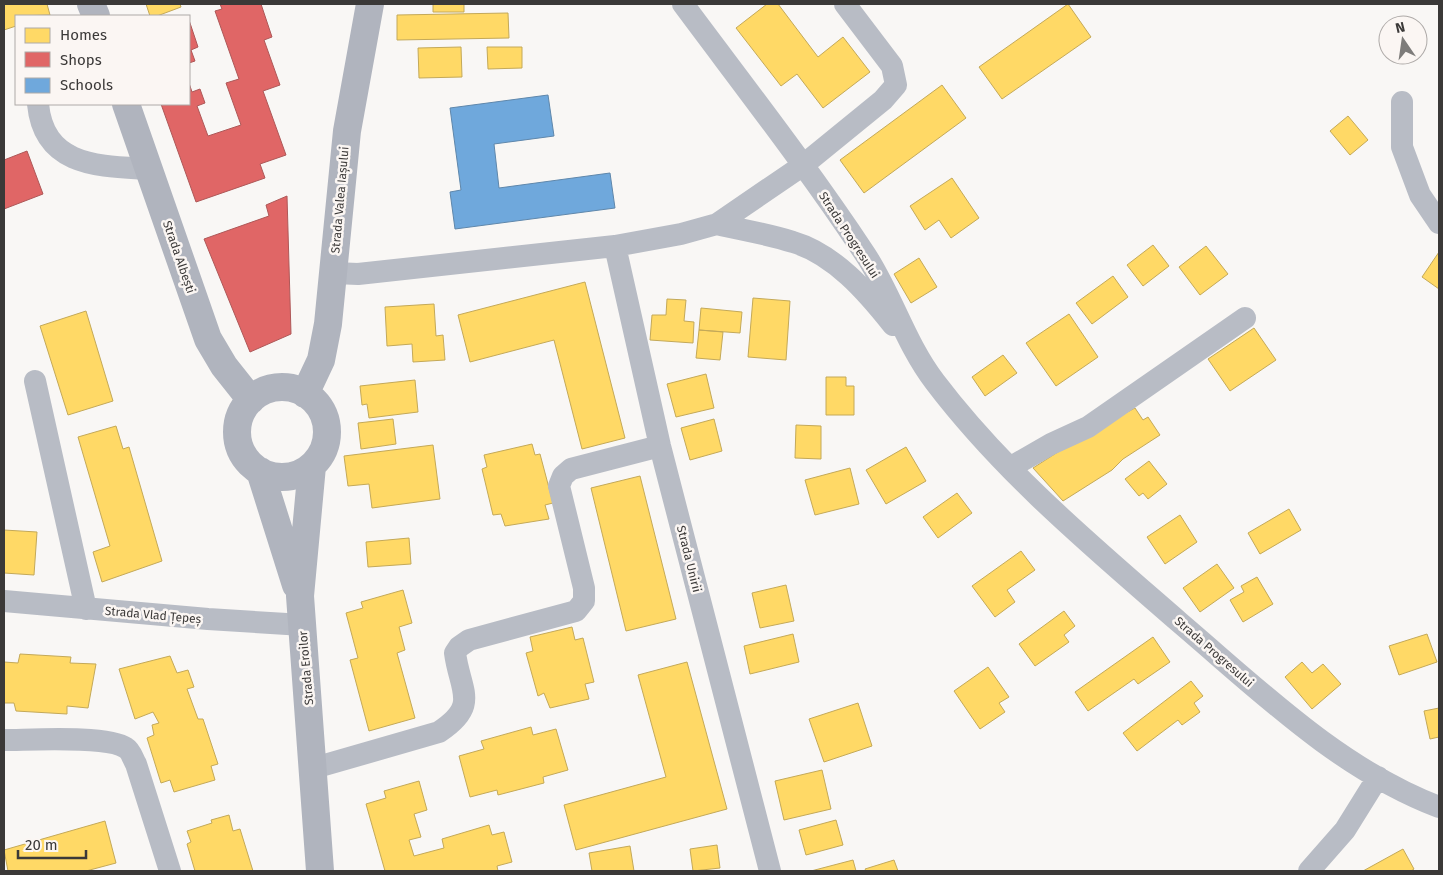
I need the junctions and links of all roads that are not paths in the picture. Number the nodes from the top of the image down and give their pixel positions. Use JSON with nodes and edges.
{"nodes":[{"id":1,"x":370,"y":4,"type":"edge"},
{"id":2,"x":683,"y":4,"type":"edge"},
{"id":3,"x":845,"y":4,"type":"edge"},
{"id":4,"x":1402,"y":102,"type":"dead end"},
{"id":5,"x":38,"y":105,"type":"edge"},
{"id":6,"x":126,"y":105,"type":"edge"},
{"id":7,"x":802,"y":166,"type":"junction"},
{"id":8,"x":148,"y":169,"type":"junction"},
{"id":9,"x":1439,"y":222,"type":"edge"},
{"id":10,"x":717,"y":224,"type":"junction"},
{"id":11,"x":614,"y":246,"type":"junction"},
{"id":12,"x":334,"y":273,"type":"junction"},
{"id":13,"x":1245,"y":318,"type":"dead end"},
{"id":14,"x":910,"y":346,"type":"junction"},
{"id":15,"x":35,"y":381,"type":"dead end"},
{"id":16,"x":305,"y":394,"type":"junction"},
{"id":17,"x":251,"y":400,"type":"junction"},
{"id":18,"x":660,"y":446,"type":"junction"},
{"id":19,"x":312,"y":466,"type":"junction"},
{"id":20,"x":1011,"y":467,"type":"junction"},
{"id":21,"x":260,"y":472,"type":"junction"},
{"id":22,"x":300,"y":596,"type":"junction"},
{"id":23,"x":4,"y":601,"type":"edge"},
{"id":24,"x":86,"y":609,"type":"junction"},
{"id":25,"x":302,"y":625,"type":"junction"},
{"id":26,"x":4,"y":740,"type":"edge"},
{"id":27,"x":314,"y":768,"type":"junction"},
{"id":28,"x":1378,"y":778,"type":"junction"},
{"id":29,"x":1439,"y":806,"type":"edge"},
{"id":30,"x":170,"y":871,"type":"edge"},
{"id":31,"x":320,"y":871,"type":"edge"},
{"id":32,"x":770,"y":871,"type":"edge"},
{"id":33,"x":1309,"y":871,"type":"edge"}],
"edges":[{"from":1,"to":12,"type":"main road","name":"Strada Valea Iașului"},
{"from":2,"to":7,"type":"street","name":"Strada Progresului"},
{"from":3,"to":7,"type":"street"},
{"from":4,"to":9,"type":"street"},
{"from":5,"to":8,"type":"street"},
{"from":6,"to":8,"type":"main road","name":"Strada Albești"},
{"from":7,"to":10,"type":"street"},
{"from":7,"to":14,"type":"street","name":"Strada Progresului"},
{"from":8,"to":17,"type":"main road","name":"Strada Albești"},
{"from":10,"to":11,"type":"street"},
{"from":10,"to":14,"type":"street"},
{"from":11,"to":12,"type":"street"},
{"from":11,"to":18,"type":"street","name":"Strada Unirii"},
{"from":12,"to":16,"type":"main road","name":"Strada Valea Iașului"},
{"from":13,"to":20,"type":"street"},
{"from":14,"to":20,"type":"street","name":"Strada Progresului"},
{"from":15,"to":24,"type":"street"},
{"from":16,"to":17,"type":"main road"},
{"from":16,"to":19,"type":"main road"},
{"from":17,"to":21,"type":"main road"},
{"from":18,"to":27,"type":"street"},
{"from":18,"to":32,"type":"street","name":"Strada Unirii"},
{"from":19,"to":21,"type":"main road"},
{"from":19,"to":22,"type":"main road","name":"Strada Eroilor"},
{"from":20,"to":28,"type":"street","name":"Strada Progresului"},
{"from":21,"to":22,"type":"main road"},
{"from":22,"to":25,"type":"main road","name":"Strada Eroilor"},
{"from":23,"to":24,"type":"street","name":"Strada Vlad Țepeș"},
{"from":24,"to":25,"type":"street","name":"Strada Vlad Țepeș"},
{"from":25,"to":27,"type":"main road","name":"Strada Eroilor"},
{"from":26,"to":30,"type":"street"},
{"from":27,"to":31,"type":"main road","name":"Strada Eroilor"},
{"from":28,"to":29,"type":"street","name":"Strada Progresului"},
{"from":28,"to":33,"type":"street"}]}
